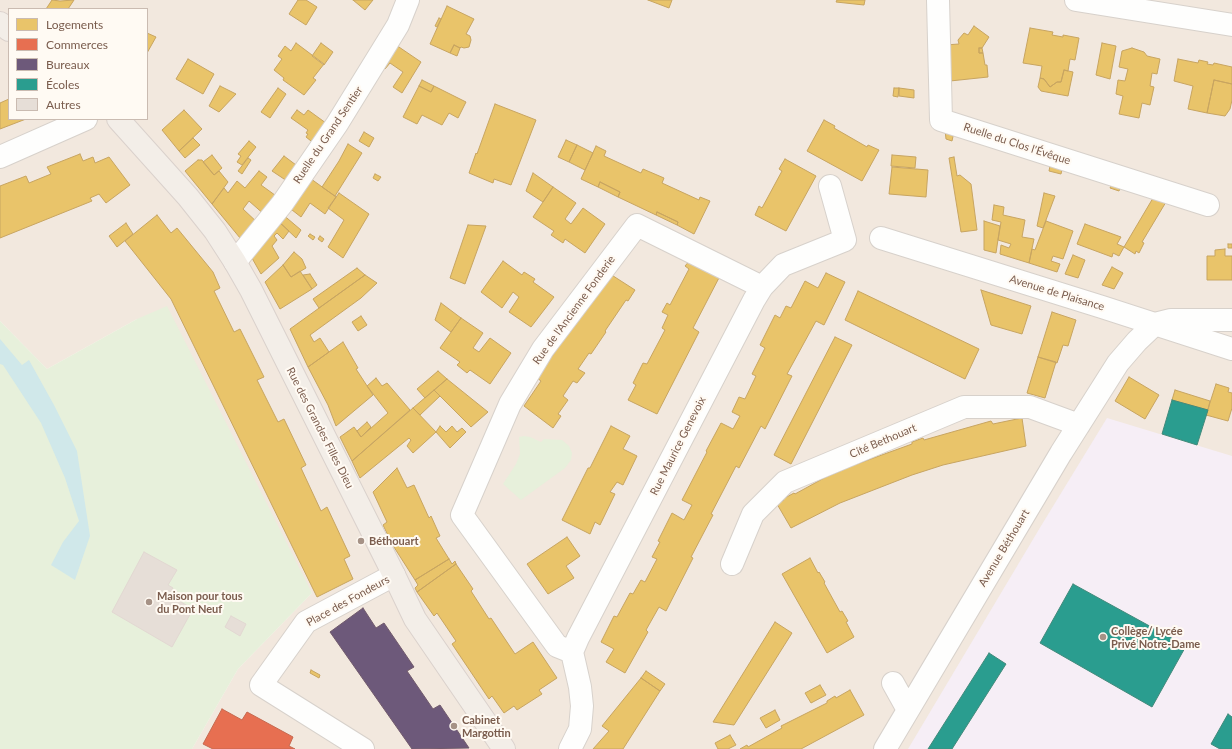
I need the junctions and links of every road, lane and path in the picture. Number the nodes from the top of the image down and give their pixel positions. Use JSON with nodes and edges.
{"nodes":[{"id":1,"x":408,"y":0,"type":"edge"},
{"id":2,"x":938,"y":0,"type":"edge"},
{"id":3,"x":1076,"y":0,"type":"edge"},
{"id":4,"x":0,"y":23,"type":"edge"},
{"id":5,"x":1232,"y":25,"type":"edge"},
{"id":6,"x":8,"y":29,"type":"edge"},
{"id":7,"x":84,"y":120,"type":"edge"},
{"id":8,"x":119,"y":120,"type":"edge"},
{"id":9,"x":0,"y":157,"type":"edge"},
{"id":10,"x":830,"y":186,"type":"dead end"},
{"id":11,"x":1208,"y":205,"type":"dead end"},
{"id":12,"x":881,"y":238,"type":"dead end"},
{"id":13,"x":235,"y":262,"type":"junction"},
{"id":14,"x":762,"y":287,"type":"junction"},
{"id":15,"x":1232,"y":320,"type":"edge"},
{"id":16,"x":1155,"y":324,"type":"junction"},
{"id":17,"x":1232,"y":349,"type":"edge"},
{"id":18,"x":1079,"y":425,"type":"junction"},
{"id":19,"x":732,"y":564,"type":"dead end"},
{"id":20,"x":394,"y":575,"type":"junction"},
{"id":21,"x":572,"y":652,"type":"junction"},
{"id":22,"x":893,"y":683,"type":"dead end"},
{"id":23,"x":908,"y":710,"type":"junction"},
{"id":24,"x":363,"y":749,"type":"edge"},
{"id":25,"x":504,"y":749,"type":"edge"},
{"id":26,"x":570,"y":749,"type":"edge"},
{"id":27,"x":885,"y":749,"type":"edge"}],
"edges":[{"from":1,"to":13,"type":"street","name":"Ruelle du Grand Sentier"},
{"from":2,"to":11,"type":"street","name":"Ruelle du Clos l'Évêque"},
{"from":3,"to":5,"type":"street"},
{"from":4,"to":6,"type":"main road"},
{"from":7,"to":9,"type":"street"},
{"from":8,"to":13,"type":"main road","name":"Rue des Grandes Filles Dieu"},
{"from":10,"to":14,"type":"street","name":"Rue Maurice Genevoix"},
{"from":12,"to":16,"type":"street","name":"Avenue de Plaisance"},
{"from":13,"to":20,"type":"main road","name":"Rue des Grandes Filles Dieu"},
{"from":14,"to":21,"type":"street","name":"Rue Maurice Genevoix"},
{"from":14,"to":21,"type":"street","name":"Rue de l'Ancienne Fonderie"},
{"from":15,"to":16,"type":"street"},
{"from":16,"to":17,"type":"street","name":"Avenue de Plaisance"},
{"from":16,"to":18,"type":"street","name":"Avenue Béthouart"},
{"from":18,"to":19,"type":"street","name":"Cité Bethouart"},
{"from":18,"to":23,"type":"street","name":"Avenue Béthouart"},
{"from":20,"to":24,"type":"street","name":"Place des Fondeurs"},
{"from":20,"to":25,"type":"main road","name":"Rue des Grandes Filles Dieu"},
{"from":21,"to":26,"type":"street"},
{"from":22,"to":23,"type":"street"},
{"from":23,"to":27,"type":"street","name":"Avenue Béthouart"}]}
